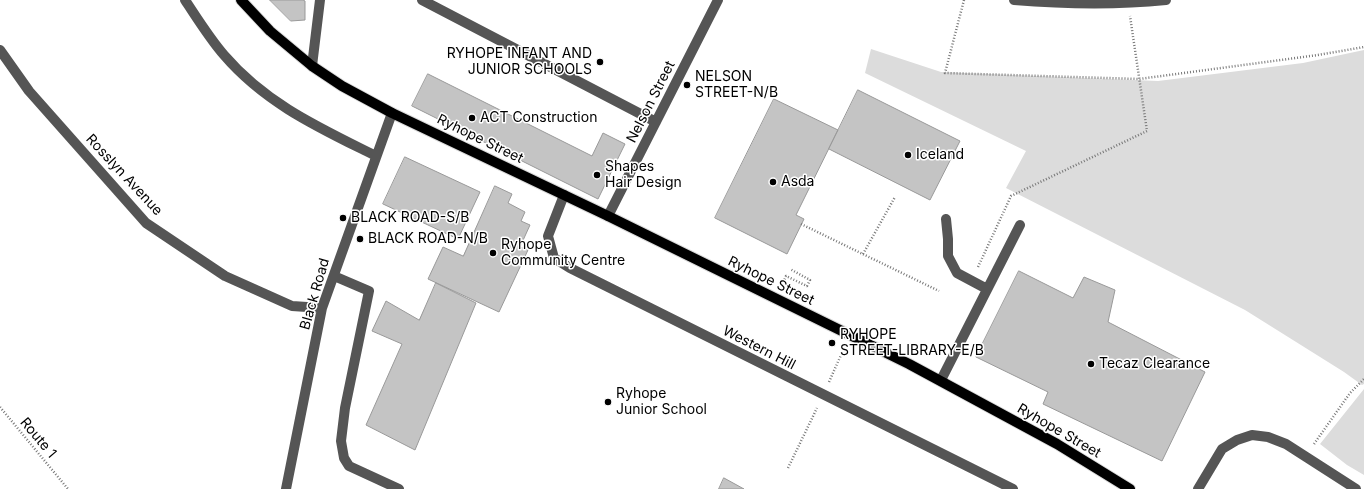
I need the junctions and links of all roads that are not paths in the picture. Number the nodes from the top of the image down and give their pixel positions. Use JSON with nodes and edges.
{"nodes":[{"id":1,"x":185,"y":0,"type":"edge"},
{"id":2,"x":241,"y":0,"type":"edge"},
{"id":3,"x":320,"y":0,"type":"edge"},
{"id":4,"x":422,"y":0,"type":"edge"},
{"id":5,"x":718,"y":0,"type":"edge"},
{"id":6,"x":1014,"y":0,"type":"edge"},
{"id":7,"x":1166,"y":0,"type":"edge"},
{"id":8,"x":1129,"y":2,"type":"edge"},
{"id":9,"x":0,"y":50,"type":"edge"},
{"id":10,"x":312,"y":66,"type":"junction"},
{"id":11,"x":392,"y":113,"type":"junction"},
{"id":12,"x":656,"y":122,"type":"junction"},
{"id":13,"x":376,"y":156,"type":"junction"},
{"id":14,"x":564,"y":195,"type":"junction"},
{"id":15,"x":608,"y":216,"type":"junction"},
{"id":16,"x":946,"y":219,"type":"dead end"},
{"id":17,"x":1020,"y":225,"type":"dead end"},
{"id":18,"x":334,"y":276,"type":"junction"},
{"id":19,"x":987,"y":289,"type":"junction"},
{"id":20,"x":322,"y":308,"type":"junction"},
{"id":21,"x":941,"y":380,"type":"junction"},
{"id":22,"x":286,"y":489,"type":"edge"},
{"id":23,"x":399,"y":489,"type":"edge"},
{"id":24,"x":1013,"y":489,"type":"edge"},
{"id":25,"x":1130,"y":489,"type":"edge"},
{"id":26,"x":1198,"y":489,"type":"edge"},
{"id":27,"x":1356,"y":489,"type":"edge"}],
"edges":[{"from":1,"to":13,"type":"street"},
{"from":2,"to":10,"type":"main road","name":"Ryhope Street"},
{"from":3,"to":10,"type":"street"},
{"from":4,"to":12,"type":"street"},
{"from":5,"to":12,"type":"street","name":"Nelson Street"},
{"from":6,"to":8,"type":"street"},
{"from":7,"to":8,"type":"street"},
{"from":9,"to":20,"type":"street","name":"Rosslyn Avenue"},
{"from":10,"to":11,"type":"main road","name":"Ryhope Street"},
{"from":11,"to":13,"type":"street","name":"Black Road"},
{"from":11,"to":14,"type":"main road","name":"Ryhope Street"},
{"from":12,"to":15,"type":"street","name":"Nelson Street"},
{"from":13,"to":18,"type":"street","name":"Black Road"},
{"from":14,"to":15,"type":"main road","name":"Ryhope Street"},
{"from":14,"to":24,"type":"street","name":"Western Hill"},
{"from":15,"to":21,"type":"main road","name":"Ryhope Street"},
{"from":16,"to":19,"type":"street"},
{"from":17,"to":19,"type":"street"},
{"from":18,"to":20,"type":"street","name":"Black Road"},
{"from":18,"to":23,"type":"street"},
{"from":19,"to":21,"type":"street"},
{"from":20,"to":22,"type":"street","name":"Black Road"},
{"from":21,"to":25,"type":"main road","name":"Ryhope Street"},
{"from":26,"to":27,"type":"street"}]}
